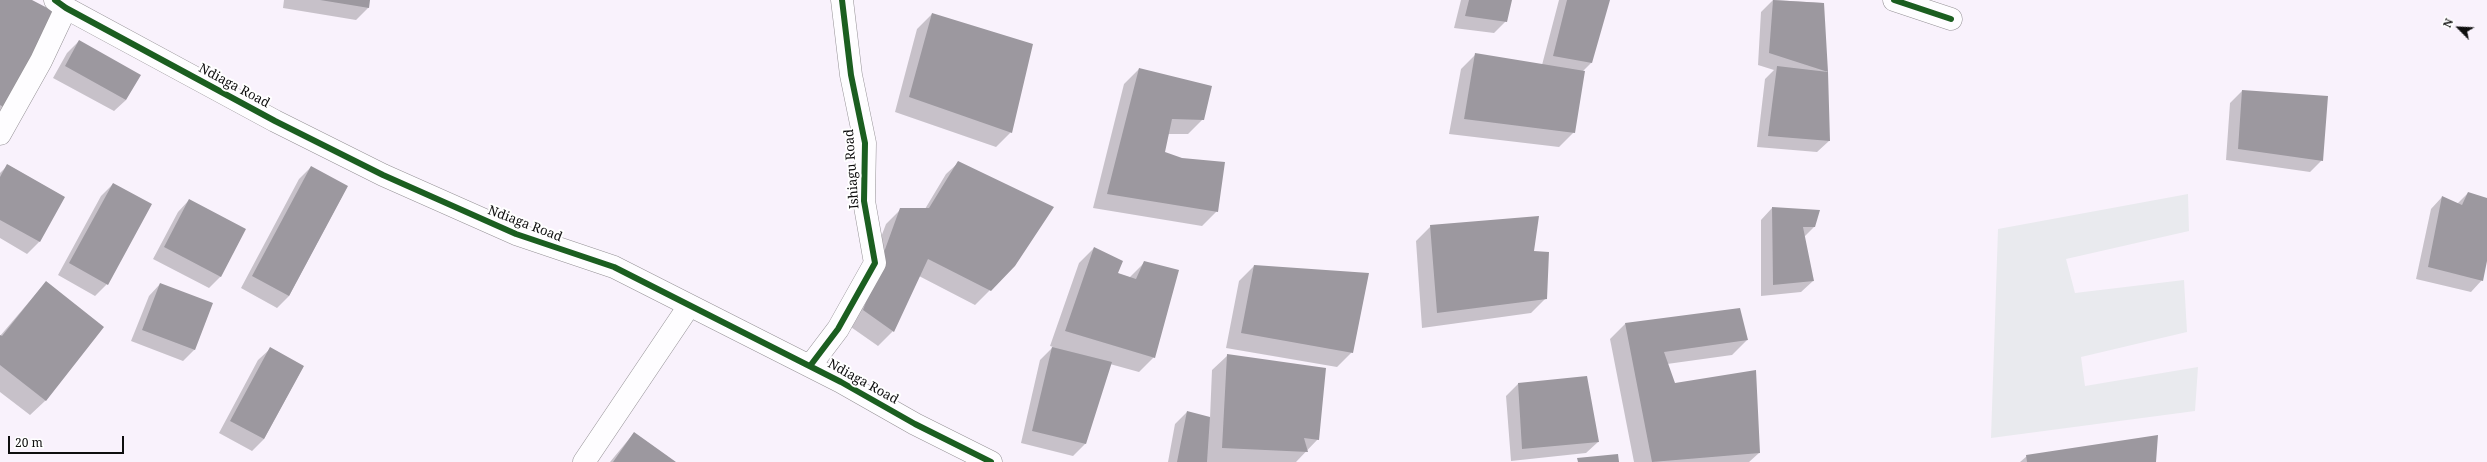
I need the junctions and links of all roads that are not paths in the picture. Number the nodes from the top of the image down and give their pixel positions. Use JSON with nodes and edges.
{"nodes":[{"id":1,"x":842,"y":0,"type":"edge"},
{"id":2,"x":1894,"y":0,"type":"edge"},
{"id":3,"x":60,"y":4,"type":"edge"},
{"id":4,"x":1952,"y":19,"type":"dead end"},
{"id":5,"x":0,"y":134,"type":"edge"},
{"id":6,"x":689,"y":306,"type":"junction"},
{"id":7,"x":810,"y":366,"type":"junction"},
{"id":8,"x":584,"y":462,"type":"edge"},
{"id":9,"x":991,"y":462,"type":"edge"}],
"edges":[{"from":1,"to":7,"type":"street","name":"Ishiagu Road"},
{"from":2,"to":4,"type":"street"},
{"from":3,"to":5,"type":"street"},
{"from":3,"to":6,"type":"street","name":"Ndiaga Road"},
{"from":6,"to":7,"type":"street","name":"Ndiaga Road"},
{"from":6,"to":8,"type":"street"},
{"from":7,"to":9,"type":"street","name":"Ndiaga Road"}]}
